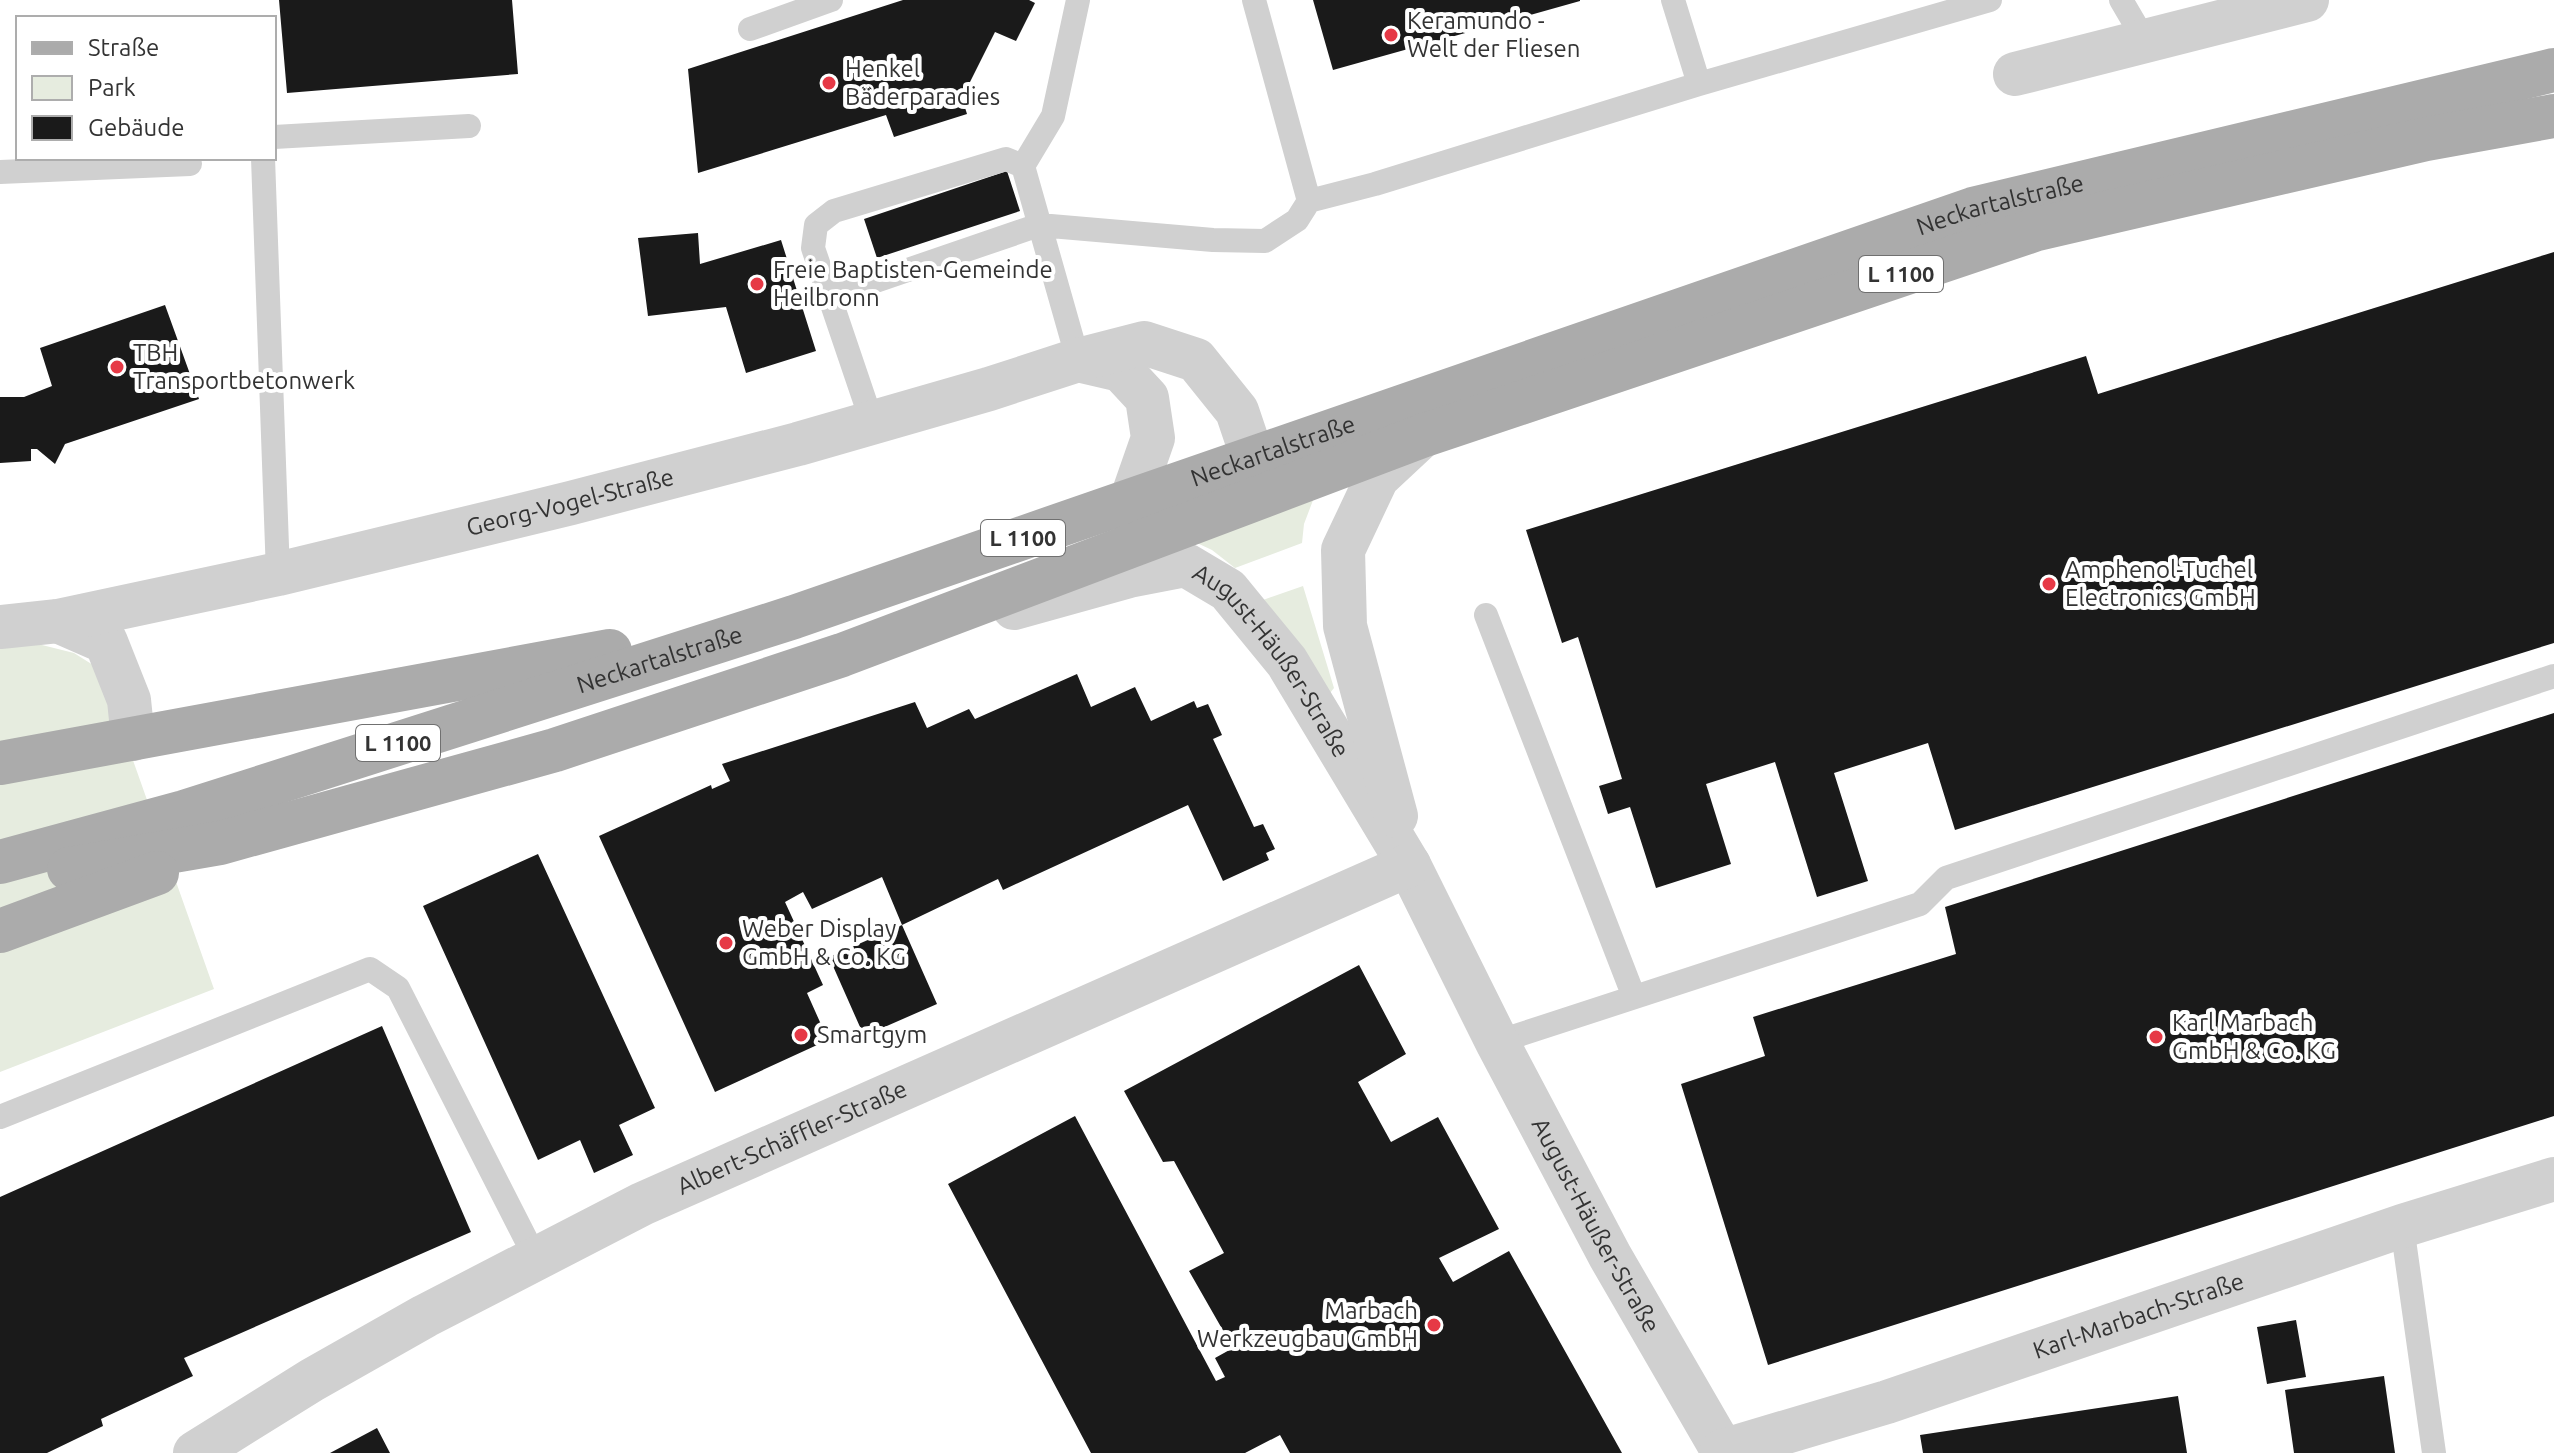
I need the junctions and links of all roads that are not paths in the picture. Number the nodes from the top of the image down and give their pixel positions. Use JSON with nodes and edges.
{"nodes":[{"id":1,"x":831,"y":0,"type":"edge"},
{"id":2,"x":1078,"y":0,"type":"edge"},
{"id":3,"x":1254,"y":0,"type":"edge"},
{"id":4,"x":1673,"y":0,"type":"edge"},
{"id":5,"x":1990,"y":0,"type":"edge"},
{"id":6,"x":2121,"y":0,"type":"edge"},
{"id":7,"x":2307,"y":0,"type":"edge"},
{"id":8,"x":750,"y":29,"type":"dead end"},
{"id":9,"x":2145,"y":41,"type":"junction"},
{"id":10,"x":2554,"y":70,"type":"edge"},
{"id":11,"x":2015,"y":74,"type":"dead end"},
{"id":12,"x":1699,"y":84,"type":"junction"},
{"id":13,"x":2554,"y":116,"type":"edge"},
{"id":14,"x":469,"y":126,"type":"dead end"},
{"id":15,"x":276,"y":137,"type":"edge"},
{"id":16,"x":263,"y":160,"type":"edge"},
{"id":17,"x":190,"y":164,"type":"dead end"},
{"id":18,"x":1023,"y":166,"type":"junction"},
{"id":19,"x":0,"y":172,"type":"edge"},
{"id":20,"x":1309,"y":201,"type":"junction"},
{"id":21,"x":1039,"y":225,"type":"junction"},
{"id":22,"x":829,"y":297,"type":"junction"},
{"id":23,"x":1078,"y":360,"type":"junction"},
{"id":24,"x":872,"y":422,"type":"junction"},
{"id":25,"x":1422,"y":436,"type":"junction"},
{"id":26,"x":1259,"y":477,"type":"junction"},
{"id":27,"x":1131,"y":501,"type":"junction"},
{"id":28,"x":278,"y":574,"type":"junction"},
{"id":29,"x":1486,"y":615,"type":"dead end"},
{"id":30,"x":794,"y":617,"type":"junction"},
{"id":31,"x":58,"y":621,"type":"junction"},
{"id":32,"x":0,"y":627,"type":"edge"},
{"id":33,"x":842,"y":655,"type":"junction"},
{"id":34,"x":2554,"y":676,"type":"edge"},
{"id":35,"x":133,"y":739,"type":"junction"},
{"id":36,"x":0,"y":763,"type":"edge"},
{"id":37,"x":220,"y":843,"type":"junction"},
{"id":38,"x":0,"y":862,"type":"edge"},
{"id":39,"x":1409,"y":865,"type":"junction"},
{"id":40,"x":0,"y":887,"type":"edge"},
{"id":41,"x":0,"y":931,"type":"edge"},
{"id":42,"x":1634,"y":997,"type":"junction"},
{"id":43,"x":1497,"y":1042,"type":"junction"},
{"id":44,"x":0,"y":1117,"type":"edge"},
{"id":45,"x":2554,"y":1179,"type":"edge"},
{"id":46,"x":2402,"y":1226,"type":"junction"},
{"id":47,"x":536,"y":1259,"type":"junction"},
{"id":48,"x":1723,"y":1452,"type":"edge"},
{"id":49,"x":195,"y":1453,"type":"edge"},
{"id":50,"x":2434,"y":1453,"type":"edge"}],
"edges":[{"from":1,"to":8,"type":"lane"},
{"from":2,"to":18,"type":"lane"},
{"from":3,"to":20,"type":"lane"},
{"from":4,"to":12,"type":"lane"},
{"from":5,"to":12,"type":"lane"},
{"from":6,"to":9,"type":"lane"},
{"from":7,"to":9,"type":"street"},
{"from":9,"to":11,"type":"street"},
{"from":10,"to":26,"type":"main road","name":"Neckartalstraße","number":"L 1100"},
{"from":12,"to":20,"type":"lane"},
{"from":13,"to":25,"type":"main road","name":"Neckartalstraße","number":"L 1100"},
{"from":14,"to":15,"type":"lane"},
{"from":16,"to":28,"type":"lane"},
{"from":17,"to":19,"type":"lane"},
{"from":18,"to":21,"type":"lane"},
{"from":18,"to":22,"type":"lane"},
{"from":20,"to":21,"type":"lane"},
{"from":21,"to":22,"type":"lane"},
{"from":21,"to":23,"type":"lane"},
{"from":22,"to":24,"type":"lane"},
{"from":23,"to":24,"type":"street","name":"Georg-Vogel-Straße"},
{"from":23,"to":26,"type":"street","name":"Georg-Vogel-Straße"},
{"from":23,"to":27,"type":"street"},
{"from":24,"to":28,"type":"street","name":"Georg-Vogel-Straße"},
{"from":25,"to":26,"type":"main road","name":"Neckartalstraße","number":"L 1100"},
{"from":25,"to":39,"type":"street","name":"August-Häußer-Straße"},
{"from":26,"to":27,"type":"main road","name":"Neckartalstraße","number":"L 1100"},
{"from":26,"to":33,"type":"main road","name":"Neckartalstraße","number":"L 1100"},
{"from":27,"to":30,"type":"main road","name":"Neckartalstraße","number":"L 1100"},
{"from":28,"to":31,"type":"street","name":"Georg-Vogel-Straße"},
{"from":29,"to":42,"type":"lane"},
{"from":30,"to":35,"type":"main road"},
{"from":30,"to":38,"type":"main road","name":"Neckartalstraße","number":"L 1100"},
{"from":31,"to":32,"type":"street","name":"Georg-Vogel-Straße"},
{"from":31,"to":35,"type":"street","name":"Georg-Vogel-Straße"},
{"from":33,"to":37,"type":"main road","name":"Neckartalstraße","number":"L 1100"},
{"from":33,"to":39,"type":"street","name":"August-Häußer-Straße"},
{"from":34,"to":42,"type":"lane"},
{"from":35,"to":36,"type":"main road"},
{"from":37,"to":40,"type":"main road","name":"Neckartalstraße","number":"L 1100"},
{"from":37,"to":41,"type":"main road"},
{"from":39,"to":43,"type":"street","name":"August-Häußer-Straße"},
{"from":39,"to":47,"type":"street","name":"Albert-Schäffler-Straße"},
{"from":42,"to":43,"type":"lane"},
{"from":43,"to":48,"type":"street","name":"August-Häußer-Straße"},
{"from":44,"to":47,"type":"lane"},
{"from":45,"to":46,"type":"street","name":"Karl-Marbach-Straße"},
{"from":46,"to":48,"type":"street","name":"Karl-Marbach-Straße"},
{"from":46,"to":50,"type":"lane"},
{"from":47,"to":49,"type":"street","name":"Albert-Schäffler-Straße"}]}
